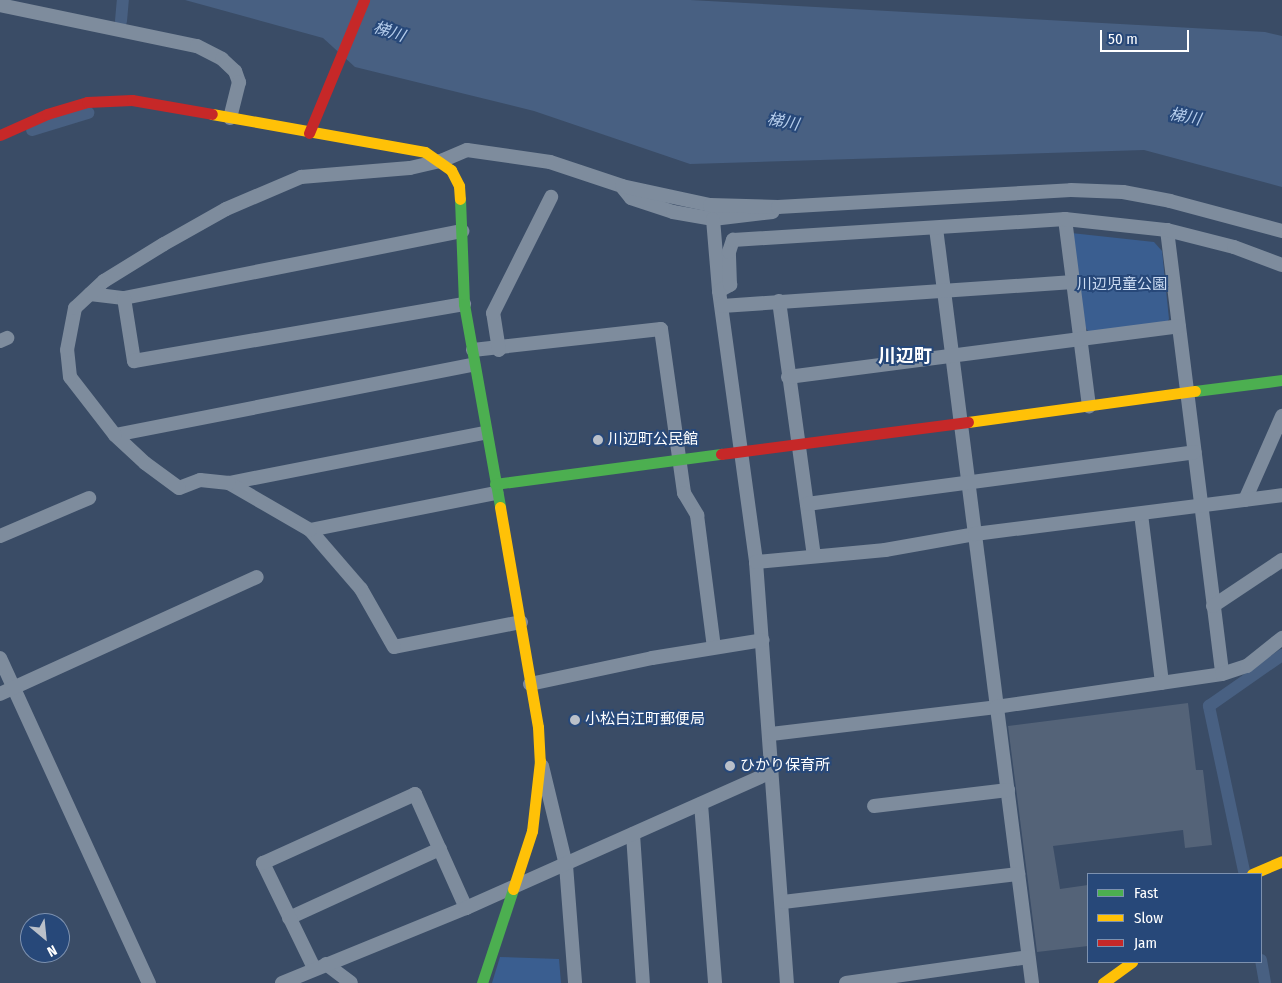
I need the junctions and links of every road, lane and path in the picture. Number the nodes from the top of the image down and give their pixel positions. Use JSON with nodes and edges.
{"nodes":[{"id":1,"x":364,"y":0,"type":"edge"},
{"id":2,"x":0,"y":5,"type":"edge"},
{"id":3,"x":230,"y":118,"type":"junction"},
{"id":4,"x":309,"y":133,"type":"junction"},
{"id":5,"x":0,"y":135,"type":"edge"},
{"id":6,"x":441,"y":160,"type":"junction"},
{"id":7,"x":622,"y":186,"type":"junction"},
{"id":8,"x":551,"y":198,"type":"dead end"},
{"id":9,"x":778,"y":206,"type":"junction"},
{"id":10,"x":713,"y":219,"type":"junction"},
{"id":11,"x":1065,"y":219,"type":"junction"},
{"id":12,"x":936,"y":228,"type":"junction"},
{"id":13,"x":1167,"y":230,"type":"junction"},
{"id":14,"x":1282,"y":231,"type":"edge"},
{"id":15,"x":462,"y":232,"type":"junction"},
{"id":16,"x":1282,"y":265,"type":"edge"},
{"id":17,"x":1073,"y":282,"type":"junction"},
{"id":18,"x":944,"y":290,"type":"junction"},
{"id":19,"x":719,"y":291,"type":"junction"},
{"id":20,"x":90,"y":294,"type":"junction"},
{"id":21,"x":124,"y":298,"type":"junction"},
{"id":22,"x":779,"y":301,"type":"junction"},
{"id":23,"x":464,"y":304,"type":"junction"},
{"id":24,"x":722,"y":306,"type":"junction"},
{"id":25,"x":1179,"y":326,"type":"junction"},
{"id":26,"x":1081,"y":339,"type":"junction"},
{"id":27,"x":473,"y":350,"type":"junction"},
{"id":28,"x":499,"y":350,"type":"junction"},
{"id":29,"x":952,"y":356,"type":"junction"},
{"id":30,"x":473,"y":365,"type":"junction"},
{"id":31,"x":788,"y":377,"type":"junction"},
{"id":32,"x":1282,"y":380,"type":"edge"},
{"id":33,"x":1188,"y":393,"type":"junction"},
{"id":34,"x":1089,"y":406,"type":"junction"},
{"id":35,"x":1282,"y":416,"type":"edge"},
{"id":36,"x":961,"y":422,"type":"junction"},
{"id":37,"x":485,"y":433,"type":"junction"},
{"id":38,"x":115,"y":435,"type":"junction"},
{"id":39,"x":797,"y":446,"type":"junction"},
{"id":40,"x":1195,"y":452,"type":"junction"},
{"id":41,"x":742,"y":453,"type":"junction"},
{"id":42,"x":679,"y":460,"type":"junction"},
{"id":43,"x":969,"y":481,"type":"junction"},
{"id":44,"x":229,"y":483,"type":"junction"},
{"id":45,"x":495,"y":489,"type":"junction"},
{"id":46,"x":1282,"y":495,"type":"edge"},
{"id":47,"x":89,"y":498,"type":"dead end"},
{"id":48,"x":1245,"y":500,"type":"junction"},
{"id":49,"x":808,"y":504,"type":"junction"},
{"id":50,"x":1202,"y":505,"type":"junction"},
{"id":51,"x":1141,"y":514,"type":"junction"},
{"id":52,"x":310,"y":530,"type":"junction"},
{"id":53,"x":975,"y":534,"type":"junction"},
{"id":54,"x":0,"y":536,"type":"edge"},
{"id":55,"x":814,"y":555,"type":"junction"},
{"id":56,"x":1282,"y":560,"type":"edge"},
{"id":57,"x":756,"y":562,"type":"junction"},
{"id":58,"x":257,"y":577,"type":"dead end"},
{"id":59,"x":1214,"y":606,"type":"junction"},
{"id":60,"x":521,"y":622,"type":"junction"},
{"id":61,"x":1282,"y":638,"type":"edge"},
{"id":62,"x":763,"y":640,"type":"junction"},
{"id":63,"x":714,"y":647,"type":"junction"},
{"id":64,"x":0,"y":658,"type":"edge"},
{"id":65,"x":1222,"y":674,"type":"junction"},
{"id":66,"x":1162,"y":683,"type":"junction"},
{"id":67,"x":530,"y":684,"type":"junction"},
{"id":68,"x":13,"y":688,"type":"junction"},
{"id":69,"x":0,"y":694,"type":"edge"},
{"id":70,"x":996,"y":707,"type":"junction"},
{"id":71,"x":771,"y":734,"type":"junction"},
{"id":72,"x":540,"y":761,"type":"junction"},
{"id":73,"x":771,"y":772,"type":"junction"},
{"id":74,"x":1008,"y":790,"type":"junction"},
{"id":75,"x":701,"y":804,"type":"junction"},
{"id":76,"x":874,"y":806,"type":"dead end"},
{"id":77,"x":633,"y":834,"type":"junction"},
{"id":78,"x":440,"y":850,"type":"junction"},
{"id":79,"x":1282,"y":860,"type":"edge"},
{"id":80,"x":566,"y":865,"type":"junction"},
{"id":81,"x":1254,"y":873,"type":"edge"},
{"id":82,"x":1018,"y":874,"type":"junction"},
{"id":83,"x":516,"y":886,"type":"junction"},
{"id":84,"x":783,"y":902,"type":"junction"},
{"id":85,"x":466,"y":908,"type":"junction"},
{"id":86,"x":289,"y":918,"type":"junction"},
{"id":87,"x":1028,"y":958,"type":"junction"},
{"id":88,"x":1131,"y":963,"type":"edge"},
{"id":89,"x":320,"y":966,"type":"junction"},
{"id":90,"x":149,"y":983,"type":"edge"},
{"id":91,"x":282,"y":983,"type":"edge"},
{"id":92,"x":351,"y":983,"type":"edge"},
{"id":93,"x":482,"y":983,"type":"edge"},
{"id":94,"x":574,"y":983,"type":"edge"},
{"id":95,"x":643,"y":983,"type":"edge"},
{"id":96,"x":715,"y":983,"type":"edge"},
{"id":97,"x":787,"y":983,"type":"edge"},
{"id":98,"x":846,"y":983,"type":"edge"},
{"id":99,"x":1032,"y":983,"type":"edge"},
{"id":100,"x":1104,"y":983,"type":"edge"}],
"edges":[{"from":1,"to":4,"type":"street"},
{"from":2,"to":3,"type":"street"},
{"from":3,"to":4,"type":"street"},
{"from":3,"to":5,"type":"street"},
{"from":4,"to":6,"type":"street"},
{"from":6,"to":7,"type":"street"},
{"from":6,"to":15,"type":"street"},
{"from":6,"to":20,"type":"street"},
{"from":7,"to":9,"type":"street"},
{"from":7,"to":10,"type":"street"},
{"from":8,"to":28,"type":"street"},
{"from":9,"to":10,"type":"street"},
{"from":9,"to":14,"type":"street"},
{"from":10,"to":19,"type":"street"},
{"from":11,"to":12,"type":"street"},
{"from":11,"to":13,"type":"street"},
{"from":11,"to":17,"type":"street"},
{"from":12,"to":18,"type":"street"},
{"from":12,"to":19,"type":"street"},
{"from":13,"to":16,"type":"street"},
{"from":13,"to":25,"type":"street"},
{"from":15,"to":21,"type":"street"},
{"from":15,"to":23,"type":"street"},
{"from":17,"to":18,"type":"street"},
{"from":17,"to":26,"type":"street"},
{"from":18,"to":22,"type":"street"},
{"from":18,"to":29,"type":"street"},
{"from":19,"to":24,"type":"street"},
{"from":20,"to":21,"type":"street"},
{"from":20,"to":38,"type":"street"},
{"from":21,"to":23,"type":"street"},
{"from":22,"to":24,"type":"street"},
{"from":22,"to":31,"type":"street"},
{"from":23,"to":27,"type":"street"},
{"from":24,"to":41,"type":"street"},
{"from":25,"to":26,"type":"street"},
{"from":25,"to":33,"type":"street"},
{"from":26,"to":29,"type":"street"},
{"from":26,"to":34,"type":"street"},
{"from":27,"to":28,"type":"street"},
{"from":27,"to":30,"type":"street"},
{"from":28,"to":42,"type":"street"},
{"from":29,"to":31,"type":"street"},
{"from":29,"to":36,"type":"street"},
{"from":30,"to":37,"type":"street"},
{"from":30,"to":38,"type":"street"},
{"from":31,"to":39,"type":"street"},
{"from":32,"to":33,"type":"street"},
{"from":33,"to":34,"type":"street"},
{"from":33,"to":40,"type":"street"},
{"from":34,"to":36,"type":"street"},
{"from":35,"to":48,"type":"street"},
{"from":36,"to":39,"type":"street"},
{"from":36,"to":43,"type":"street"},
{"from":37,"to":44,"type":"street"},
{"from":37,"to":45,"type":"street"},
{"from":38,"to":44,"type":"street"},
{"from":39,"to":41,"type":"street"},
{"from":39,"to":49,"type":"street"},
{"from":40,"to":43,"type":"street"},
{"from":40,"to":50,"type":"street"},
{"from":41,"to":42,"type":"street"},
{"from":41,"to":57,"type":"street"},
{"from":42,"to":45,"type":"street"},
{"from":42,"to":63,"type":"street"},
{"from":43,"to":49,"type":"street"},
{"from":43,"to":53,"type":"street"},
{"from":44,"to":52,"type":"street"},
{"from":45,"to":52,"type":"street"},
{"from":45,"to":60,"type":"street"},
{"from":46,"to":48,"type":"street"},
{"from":47,"to":54,"type":"street"},
{"from":48,"to":50,"type":"street"},
{"from":49,"to":55,"type":"street"},
{"from":50,"to":51,"type":"street"},
{"from":50,"to":59,"type":"street"},
{"from":51,"to":53,"type":"street"},
{"from":51,"to":66,"type":"street"},
{"from":52,"to":60,"type":"street"},
{"from":53,"to":55,"type":"street"},
{"from":53,"to":70,"type":"street"},
{"from":55,"to":57,"type":"street"},
{"from":56,"to":59,"type":"street"},
{"from":57,"to":62,"type":"street"},
{"from":58,"to":68,"type":"street"},
{"from":59,"to":65,"type":"street"},
{"from":60,"to":67,"type":"street"},
{"from":61,"to":65,"type":"street"},
{"from":62,"to":63,"type":"street"},
{"from":62,"to":71,"type":"street"},
{"from":63,"to":67,"type":"street"},
{"from":64,"to":68,"type":"street"},
{"from":65,"to":66,"type":"street"},
{"from":66,"to":70,"type":"street"},
{"from":67,"to":72,"type":"street"},
{"from":68,"to":69,"type":"street"},
{"from":68,"to":90,"type":"street"},
{"from":70,"to":71,"type":"street"},
{"from":70,"to":74,"type":"street"},
{"from":71,"to":73,"type":"street"},
{"from":72,"to":80,"type":"street"},
{"from":72,"to":83,"type":"street"},
{"from":73,"to":75,"type":"street"},
{"from":73,"to":84,"type":"street"},
{"from":74,"to":76,"type":"street"},
{"from":74,"to":82,"type":"street"},
{"from":75,"to":77,"type":"street"},
{"from":75,"to":96,"type":"street"},
{"from":77,"to":80,"type":"street"},
{"from":77,"to":95,"type":"street"},
{"from":78,"to":85,"type":"street"},
{"from":78,"to":86,"type":"street"},
{"from":78,"to":86,"type":"street"},
{"from":79,"to":81,"type":"street"},
{"from":80,"to":83,"type":"street"},
{"from":80,"to":94,"type":"street"},
{"from":82,"to":84,"type":"street"},
{"from":82,"to":87,"type":"street"},
{"from":83,"to":85,"type":"street"},
{"from":83,"to":93,"type":"street"},
{"from":84,"to":97,"type":"street"},
{"from":85,"to":89,"type":"street"},
{"from":86,"to":89,"type":"street"},
{"from":87,"to":98,"type":"street"},
{"from":87,"to":99,"type":"street"},
{"from":88,"to":100,"type":"street"},
{"from":89,"to":91,"type":"street"},
{"from":89,"to":92,"type":"street"}]}
